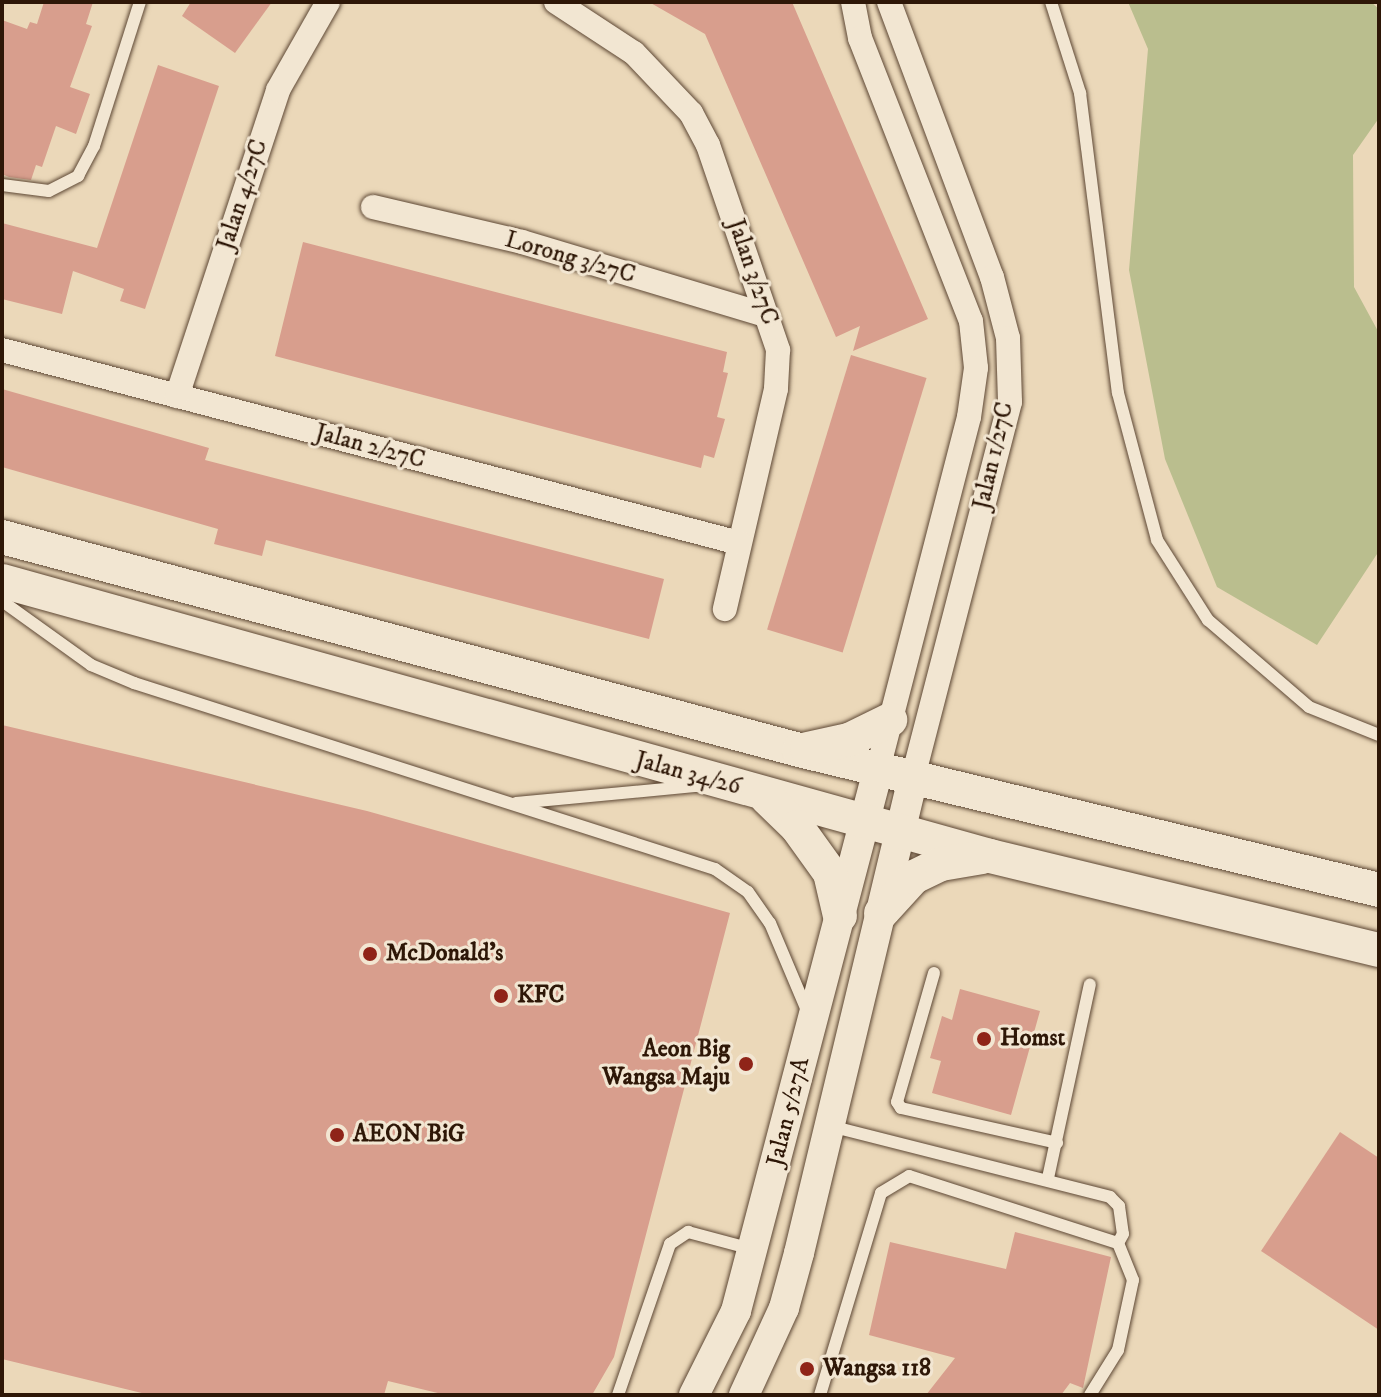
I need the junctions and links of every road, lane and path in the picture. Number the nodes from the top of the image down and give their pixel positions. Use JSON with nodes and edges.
{"nodes":[{"id":1,"x":140,"y":2,"type":"edge"},
{"id":2,"x":328,"y":2,"type":"edge"},
{"id":3,"x":556,"y":2,"type":"edge"},
{"id":4,"x":853,"y":2,"type":"edge"},
{"id":5,"x":889,"y":2,"type":"edge"},
{"id":6,"x":1051,"y":2,"type":"edge"},
{"id":7,"x":2,"y":185,"type":"edge"},
{"id":8,"x":373,"y":207,"type":"dead end"},
{"id":9,"x":766,"y":315,"type":"junction"},
{"id":10,"x":2,"y":350,"type":"edge"},
{"id":11,"x":177,"y":396,"type":"junction"},
{"id":12,"x":2,"y":537,"type":"edge"},
{"id":13,"x":739,"y":543,"type":"junction"},
{"id":14,"x":2,"y":581,"type":"edge"},
{"id":15,"x":2,"y":601,"type":"edge"},
{"id":16,"x":725,"y":609,"type":"dead end"},
{"id":17,"x":890,"y":720,"type":"junction"},
{"id":18,"x":1379,"y":735,"type":"edge"},
{"id":19,"x":799,"y":750,"type":"junction"},
{"id":20,"x":878,"y":770,"type":"junction"},
{"id":21,"x":913,"y":778,"type":"junction"},
{"id":22,"x":720,"y":784,"type":"junction"},
{"id":23,"x":764,"y":795,"type":"junction"},
{"id":24,"x":510,"y":803,"type":"junction"},
{"id":25,"x":864,"y":822,"type":"junction"},
{"id":26,"x":900,"y":831,"type":"junction"},
{"id":27,"x":990,"y":856,"type":"junction"},
{"id":28,"x":1379,"y":890,"type":"edge"},
{"id":29,"x":881,"y":913,"type":"junction"},
{"id":30,"x":840,"y":916,"type":"junction"},
{"id":31,"x":1379,"y":950,"type":"edge"},
{"id":32,"x":934,"y":973,"type":"dead end"},
{"id":33,"x":1090,"y":984,"type":"dead end"},
{"id":34,"x":812,"y":1023,"type":"junction"},
{"id":35,"x":830,"y":1126,"type":"junction"},
{"id":36,"x":1057,"y":1143,"type":"junction"},
{"id":37,"x":1048,"y":1178,"type":"junction"},
{"id":38,"x":1118,"y":1243,"type":"junction"},
{"id":39,"x":754,"y":1249,"type":"junction"},
{"id":40,"x":618,"y":1395,"type":"edge"},
{"id":41,"x":694,"y":1395,"type":"edge"},
{"id":42,"x":744,"y":1395,"type":"edge"},
{"id":43,"x":820,"y":1395,"type":"edge"},
{"id":44,"x":1090,"y":1395,"type":"edge"}],
"edges":[{"from":1,"to":7,"type":"lane"},
{"from":2,"to":11,"type":"street","name":"Jalan 4/27C"},
{"from":3,"to":9,"type":"street","name":"Jalan 3/27C"},
{"from":4,"to":17,"type":"street","name":"Jalan 1/27C"},
{"from":5,"to":21,"type":"street","name":"Jalan 1/27C"},
{"from":6,"to":18,"type":"lane"},
{"from":8,"to":9,"type":"street","name":"Lorong 3/27C"},
{"from":9,"to":13,"type":"street","name":"Jalan 3/27C"},
{"from":10,"to":11,"type":"street","name":"Jalan 2/27C"},
{"from":11,"to":13,"type":"street","name":"Jalan 2/27C"},
{"from":12,"to":19,"type":"main road"},
{"from":13,"to":16,"type":"street","name":"Jalan 3/27C"},
{"from":14,"to":22,"type":"main road","name":"Jalan 34/26"},
{"from":15,"to":24,"type":"lane"},
{"from":17,"to":19,"type":"main road"},
{"from":17,"to":20,"type":"street","name":"Jalan 1/27C"},
{"from":19,"to":20,"type":"main road"},
{"from":20,"to":21,"type":"main road"},
{"from":20,"to":25,"type":"street","name":"Jalan 5/27A"},
{"from":21,"to":26,"type":"street","name":"Jalan 5/27A"},
{"from":21,"to":28,"type":"main road"},
{"from":22,"to":23,"type":"main road","name":"Jalan 34/26"},
{"from":22,"to":24,"type":"lane"},
{"from":23,"to":25,"type":"main road","name":"Jalan 34/26"},
{"from":23,"to":30,"type":"main road"},
{"from":24,"to":34,"type":"lane"},
{"from":25,"to":26,"type":"main road","name":"Jalan 34/26"},
{"from":25,"to":30,"type":"street","name":"Jalan 5/27A"},
{"from":26,"to":27,"type":"main road","name":"Jalan 34/26"},
{"from":26,"to":29,"type":"street","name":"Jalan 5/27A"},
{"from":27,"to":29,"type":"main road"},
{"from":27,"to":31,"type":"main road","name":"Jalan 34/26"},
{"from":29,"to":35,"type":"street","name":"Jalan 5/27A"},
{"from":30,"to":34,"type":"street","name":"Jalan 5/27A"},
{"from":32,"to":36,"type":"lane"},
{"from":33,"to":36,"type":"lane"},
{"from":34,"to":39,"type":"street","name":"Jalan 5/27A"},
{"from":35,"to":37,"type":"lane"},
{"from":35,"to":42,"type":"street","name":"Jalan 5/27A"},
{"from":36,"to":37,"type":"lane"},
{"from":37,"to":38,"type":"lane"},
{"from":38,"to":43,"type":"lane"},
{"from":38,"to":44,"type":"lane"},
{"from":39,"to":40,"type":"lane"},
{"from":39,"to":41,"type":"street","name":"Jalan 5/27A"}]}
